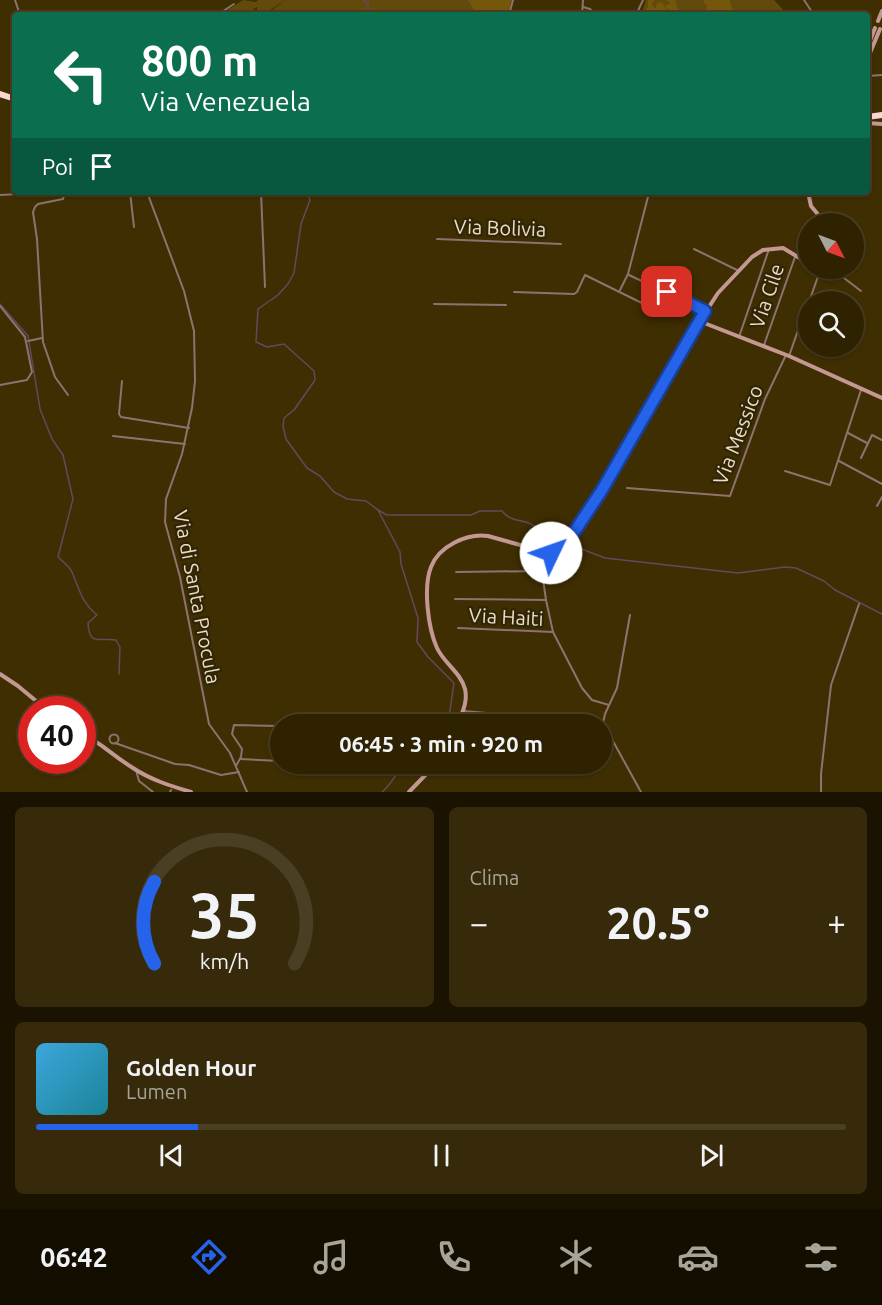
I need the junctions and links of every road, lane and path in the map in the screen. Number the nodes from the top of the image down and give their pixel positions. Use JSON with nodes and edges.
{"nodes":[{"id":1,"x":583,"y":0,"type":"edge"},
{"id":2,"x":234,"y":4,"type":"dead end"},
{"id":3,"x":583,"y":7,"type":"junction"},
{"id":4,"x":882,"y":11,"type":"edge"},
{"id":5,"x":222,"y":12,"type":"edge"},
{"id":6,"x":582,"y":12,"type":"edge"},
{"id":7,"x":592,"y":12,"type":"edge"},
{"id":8,"x":878,"y":21,"type":"dead end"},
{"id":9,"x":877,"y":29,"type":"dead end"},
{"id":10,"x":870,"y":46,"type":"edge"},
{"id":11,"x":64,"y":195,"type":"edge"},
{"id":12,"x":130,"y":195,"type":"edge"},
{"id":13,"x":148,"y":195,"type":"edge"},
{"id":14,"x":261,"y":195,"type":"edge"},
{"id":15,"x":648,"y":195,"type":"edge"},
{"id":16,"x":809,"y":195,"type":"edge"},
{"id":17,"x":817,"y":213,"type":"edge"},
{"id":18,"x":134,"y":227,"type":"dead end"},
{"id":19,"x":437,"y":239,"type":"dead end"},
{"id":20,"x":561,"y":244,"type":"dead end"},
{"id":21,"x":694,"y":249,"type":"dead end"},
{"id":22,"x":769,"y":249,"type":"junction"},
{"id":23,"x":796,"y":255,"type":"joint"},
{"id":24,"x":739,"y":271,"type":"junction"},
{"id":25,"x":628,"y":274,"type":"junction"},
{"id":26,"x":845,"y":279,"type":"edge"},
{"id":27,"x":265,"y":287,"type":"dead end"},
{"id":28,"x":620,"y":291,"type":"junction"},
{"id":29,"x":861,"y":291,"type":"dead end"},
{"id":30,"x":514,"y":292,"type":"dead end"},
{"id":31,"x":434,"y":304,"type":"dead end"},
{"id":32,"x":506,"y":305,"type":"dead end"},
{"id":33,"x":0,"y":306,"type":"edge"},
{"id":34,"x":705,"y":311,"type":"junction"},
{"id":35,"x":660,"y":312,"type":"dead end"},
{"id":36,"x":699,"y":321,"type":"junction"},
{"id":37,"x":798,"y":328,"type":"edge"},
{"id":38,"x":739,"y":337,"type":"junction"},
{"id":39,"x":42,"y":338,"type":"junction"},
{"id":40,"x":26,"y":341,"type":"junction"},
{"id":41,"x":764,"y":346,"type":"junction"},
{"id":42,"x":787,"y":355,"type":"junction"},
{"id":43,"x":122,"y":381,"type":"dead end"},
{"id":44,"x":0,"y":386,"type":"edge"},
{"id":45,"x":861,"y":387,"type":"junction"},
{"id":46,"x":68,"y":395,"type":"dead end"},
{"id":47,"x":882,"y":398,"type":"edge"},
{"id":48,"x":189,"y":428,"type":"junction"},
{"id":49,"x":848,"y":433,"type":"junction"},
{"id":50,"x":113,"y":436,"type":"dead end"},
{"id":51,"x":882,"y":440,"type":"edge"},
{"id":52,"x":867,"y":443,"type":"junction"},
{"id":53,"x":185,"y":444,"type":"junction"},
{"id":54,"x":861,"y":458,"type":"dead end"},
{"id":55,"x":839,"y":461,"type":"junction"},
{"id":56,"x":785,"y":471,"type":"dead end"},
{"id":57,"x":882,"y":484,"type":"edge"},
{"id":58,"x":627,"y":488,"type":"dead end"},
{"id":59,"x":882,"y":497,"type":"edge"},
{"id":60,"x":877,"y":506,"type":"dead end"},
{"id":61,"x":539,"y":551,"type":"junction"},
{"id":62,"x":456,"y":572,"type":"dead end"},
{"id":63,"x":541,"y":572,"type":"junction"},
{"id":64,"x":455,"y":599,"type":"dead end"},
{"id":65,"x":546,"y":600,"type":"junction"},
{"id":66,"x":859,"y":604,"type":"dead end"},
{"id":67,"x":630,"y":615,"type":"dead end"},
{"id":68,"x":458,"y":628,"type":"dead end"},
{"id":69,"x":554,"y":632,"type":"junction"},
{"id":70,"x":0,"y":674,"type":"edge"},
{"id":71,"x":30,"y":696,"type":"edge"},
{"id":72,"x":609,"y":705,"type":"junction"},
{"id":73,"x":464,"y":711,"type":"junction"},
{"id":74,"x":463,"y":714,"type":"edge"},
{"id":75,"x":499,"y":714,"type":"edge"},
{"id":76,"x":606,"y":714,"type":"edge"},
{"id":77,"x":270,"y":726,"type":"edge"},
{"id":78,"x":612,"y":739,"type":"edge"},
{"id":79,"x":96,"y":741,"type":"edge"},
{"id":80,"x":116,"y":743,"type":"dead end"},
{"id":81,"x":240,"y":759,"type":"junction"},
{"id":82,"x":270,"y":760,"type":"edge"},
{"id":83,"x":236,"y":766,"type":"junction"},
{"id":84,"x":136,"y":770,"type":"junction"},
{"id":85,"x":239,"y":772,"type":"junction"},
{"id":86,"x":426,"y":774,"type":"edge"},
{"id":87,"x":153,"y":792,"type":"edge"},
{"id":88,"x":191,"y":792,"type":"edge"},
{"id":89,"x":247,"y":792,"type":"edge"},
{"id":90,"x":409,"y":792,"type":"edge"},
{"id":91,"x":641,"y":792,"type":"edge"},
{"id":92,"x":821,"y":792,"type":"edge"}],
"edges":[{"from":1,"to":3,"type":"street"},
{"from":2,"to":5,"type":"street"},
{"from":3,"to":6,"type":"street"},
{"from":3,"to":7,"type":"street"},
{"from":4,"to":8,"type":"street"},
{"from":9,"to":10,"type":"street"},
{"from":11,"to":39,"type":"street"},
{"from":12,"to":18,"type":"street"},
{"from":13,"to":48,"type":"street","name":"Via di Santa Procula"},
{"from":14,"to":27,"type":"street"},
{"from":15,"to":25,"type":"street"},
{"from":16,"to":17,"type":"street"},
{"from":19,"to":20,"type":"street","name":"Via Bolivia"},
{"from":21,"to":24,"type":"street"},
{"from":22,"to":23,"type":"street"},
{"from":22,"to":24,"type":"street"},
{"from":22,"to":38,"type":"street"},
{"from":23,"to":41,"type":"street","name":"Via Cile"},
{"from":24,"to":34,"type":"street"},
{"from":25,"to":28,"type":"street"},
{"from":25,"to":34,"type":"street"},
{"from":26,"to":29,"type":"street"},
{"from":28,"to":30,"type":"street"},
{"from":28,"to":35,"type":"street"},
{"from":31,"to":32,"type":"street"},
{"from":33,"to":40,"type":"street"},
{"from":34,"to":36,"type":"street"},
{"from":36,"to":38,"type":"street"},
{"from":36,"to":61,"type":"street"},
{"from":37,"to":42,"type":"street"},
{"from":38,"to":41,"type":"street"},
{"from":39,"to":40,"type":"street"},
{"from":39,"to":46,"type":"street"},
{"from":40,"to":44,"type":"street"},
{"from":41,"to":42,"type":"street"},
{"from":42,"to":45,"type":"street"},
{"from":42,"to":58,"type":"street","name":"Via Messico"},
{"from":43,"to":48,"type":"street"},
{"from":45,"to":47,"type":"street"},
{"from":45,"to":49,"type":"street"},
{"from":48,"to":53,"type":"street","name":"Via di Santa Procula"},
{"from":49,"to":52,"type":"street"},
{"from":49,"to":55,"type":"street"},
{"from":50,"to":53,"type":"street"},
{"from":51,"to":52,"type":"street"},
{"from":52,"to":54,"type":"street"},
{"from":53,"to":83,"type":"street","name":"Via di Santa Procula"},
{"from":55,"to":56,"type":"street"},
{"from":55,"to":57,"type":"street"},
{"from":59,"to":60,"type":"street"},
{"from":61,"to":63,"type":"street"},
{"from":61,"to":73,"type":"street"},
{"from":62,"to":63,"type":"street"},
{"from":63,"to":65,"type":"street"},
{"from":64,"to":65,"type":"street"},
{"from":65,"to":69,"type":"street"},
{"from":66,"to":92,"type":"street"},
{"from":67,"to":72,"type":"street"},
{"from":68,"to":69,"type":"street","name":"Via Haiti"},
{"from":69,"to":72,"type":"street"},
{"from":70,"to":71,"type":"street"},
{"from":72,"to":76,"type":"street"},
{"from":73,"to":74,"type":"street"},
{"from":73,"to":75,"type":"street"},
{"from":77,"to":81,"type":"street"},
{"from":78,"to":91,"type":"street"},
{"from":79,"to":84,"type":"street"},
{"from":80,"to":85,"type":"street"},
{"from":81,"to":82,"type":"street"},
{"from":81,"to":83,"type":"street"},
{"from":83,"to":85,"type":"street","name":"Via di Santa Procula"},
{"from":84,"to":87,"type":"street"},
{"from":84,"to":88,"type":"street"},
{"from":85,"to":89,"type":"street","name":"Via di Santa Procula"},
{"from":86,"to":90,"type":"street"}]}
